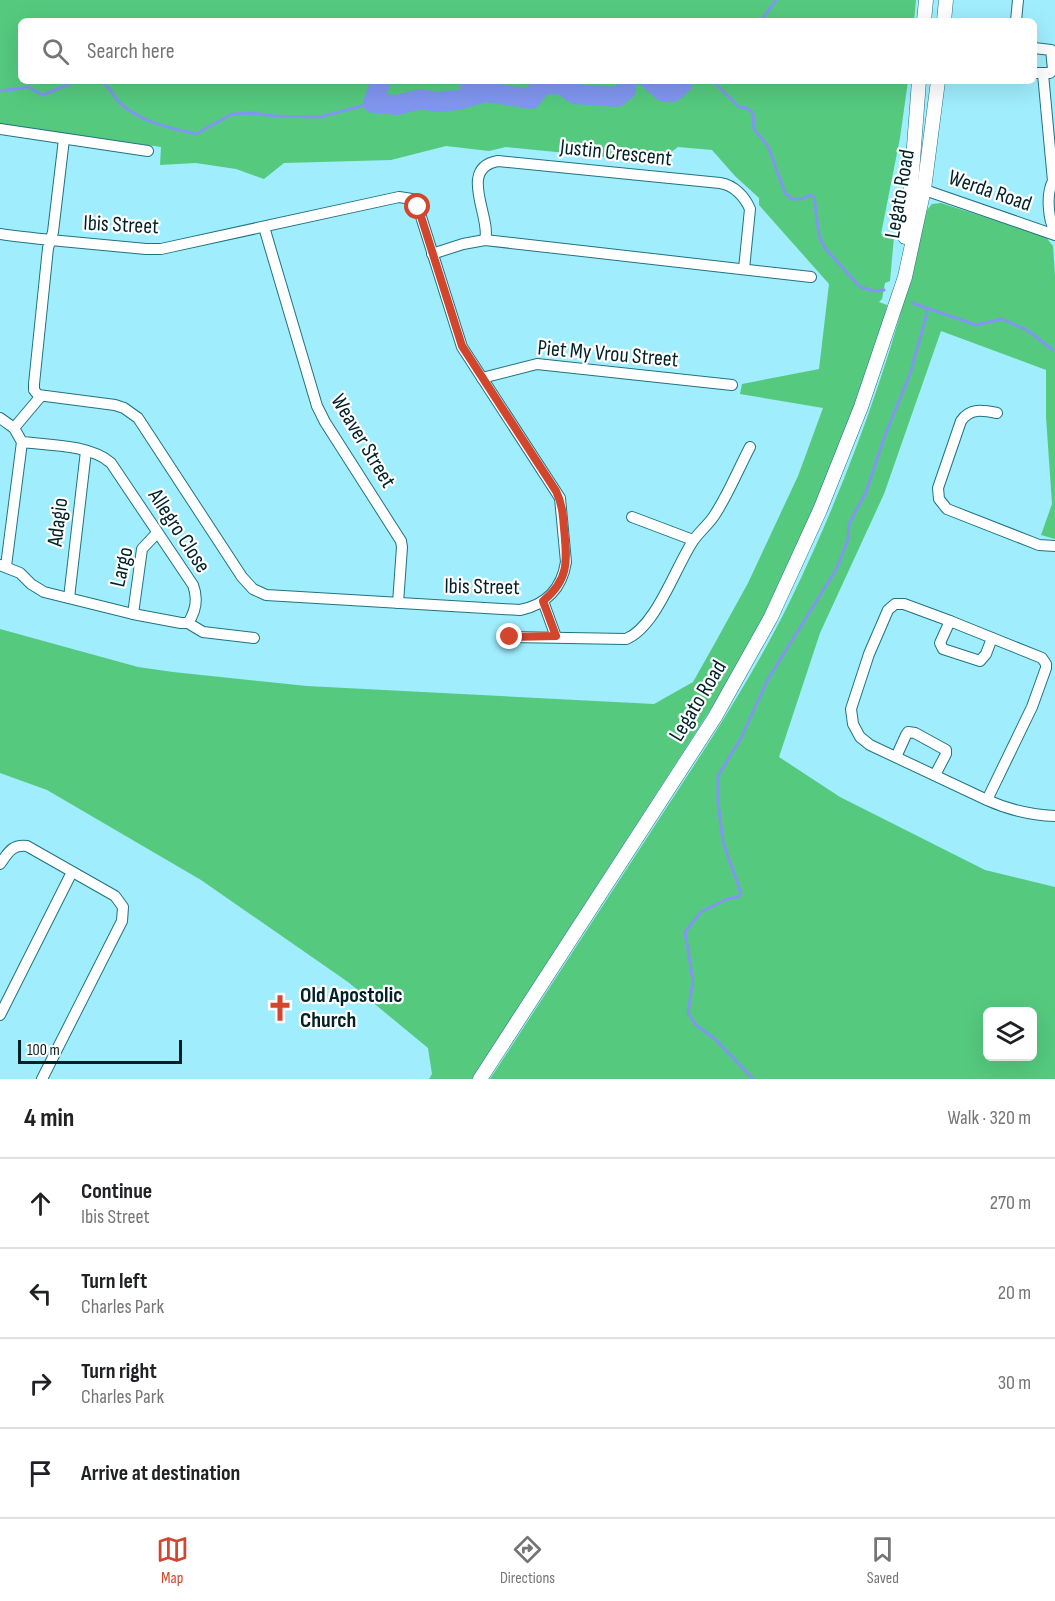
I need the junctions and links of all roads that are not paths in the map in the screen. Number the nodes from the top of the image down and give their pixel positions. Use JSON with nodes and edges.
{"nodes":[{"id":1,"x":926,"y":0,"type":"edge"},
{"id":2,"x":946,"y":0,"type":"edge"},
{"id":3,"x":1018,"y":0,"type":"edge"},
{"id":4,"x":924,"y":18,"type":"edge"},
{"id":5,"x":944,"y":18,"type":"edge"},
{"id":6,"x":1016,"y":18,"type":"edge"},
{"id":7,"x":1037,"y":48,"type":"edge"},
{"id":8,"x":1054,"y":59,"type":"edge"},
{"id":9,"x":1039,"y":74,"type":"edge"},
{"id":10,"x":919,"y":84,"type":"edge"},
{"id":11,"x":937,"y":84,"type":"edge"},
{"id":12,"x":0,"y":129,"type":"edge"},
{"id":13,"x":64,"y":139,"type":"junction"},
{"id":14,"x":148,"y":151,"type":"dead end"},
{"id":15,"x":1054,"y":180,"type":"edge"},
{"id":16,"x":918,"y":188,"type":"junction"},
{"id":17,"x":264,"y":227,"type":"junction"},
{"id":18,"x":1055,"y":233,"type":"edge"},
{"id":19,"x":0,"y":234,"type":"edge"},
{"id":20,"x":51,"y":240,"type":"junction"},
{"id":21,"x":485,"y":240,"type":"junction"},
{"id":22,"x":432,"y":254,"type":"junction"},
{"id":23,"x":744,"y":269,"type":"junction"},
{"id":24,"x":811,"y":277,"type":"dead end"},
{"id":25,"x":482,"y":378,"type":"junction"},
{"id":26,"x":732,"y":385,"type":"dead end"},
{"id":27,"x":41,"y":396,"type":"junction"},
{"id":28,"x":997,"y":413,"type":"dead end"},
{"id":29,"x":0,"y":418,"type":"edge"},
{"id":30,"x":14,"y":428,"type":"junction"},
{"id":31,"x":22,"y":442,"type":"junction"},
{"id":32,"x":750,"y":447,"type":"dead end"},
{"id":33,"x":86,"y":451,"type":"junction"},
{"id":34,"x":632,"y":517,"type":"dead end"},
{"id":35,"x":157,"y":533,"type":"junction"},
{"id":36,"x":693,"y":540,"type":"junction"},
{"id":37,"x":1055,"y":546,"type":"edge"},
{"id":38,"x":3,"y":566,"type":"edge"},
{"id":39,"x":69,"y":598,"type":"junction"},
{"id":40,"x":543,"y":601,"type":"junction"},
{"id":41,"x":398,"y":603,"type":"junction"},
{"id":42,"x":133,"y":614,"type":"junction"},
{"id":43,"x":950,"y":621,"type":"junction"},
{"id":44,"x":188,"y":623,"type":"junction"},
{"id":45,"x":556,"y":636,"type":"junction"},
{"id":46,"x":510,"y":637,"type":"dead end"},
{"id":47,"x":254,"y":638,"type":"dead end"},
{"id":48,"x":992,"y":638,"type":"junction"},
{"id":49,"x":896,"y":757,"type":"junction"},
{"id":50,"x":935,"y":776,"type":"junction"},
{"id":51,"x":987,"y":800,"type":"junction"},
{"id":52,"x":1055,"y":816,"type":"edge"},
{"id":53,"x":0,"y":864,"type":"edge"},
{"id":54,"x":72,"y":872,"type":"junction"},
{"id":55,"x":0,"y":1015,"type":"edge"},
{"id":56,"x":42,"y":1079,"type":"edge"},
{"id":57,"x":480,"y":1079,"type":"edge"}],
"edges":[{"from":1,"to":4,"type":"street"},
{"from":2,"to":5,"type":"street"},
{"from":3,"to":6,"type":"street"},
{"from":7,"to":8,"type":"street"},
{"from":8,"to":9,"type":"street"},
{"from":9,"to":15,"type":"street"},
{"from":10,"to":16,"type":"street","name":"Legato Road"},
{"from":11,"to":16,"type":"street","name":"Legato Road"},
{"from":12,"to":13,"type":"street"},
{"from":13,"to":14,"type":"street"},
{"from":13,"to":20,"type":"street"},
{"from":15,"to":18,"type":"street"},
{"from":16,"to":18,"type":"street","name":"Werda Road"},
{"from":16,"to":57,"type":"street","name":"Legato Road"},
{"from":17,"to":20,"type":"street","name":"Ibis Street"},
{"from":17,"to":22,"type":"street","name":"Ibis Street"},
{"from":17,"to":41,"type":"street","name":"Weaver Street"},
{"from":19,"to":20,"type":"street","name":"Ibis Street"},
{"from":20,"to":27,"type":"street","name":"Ibis Street"},
{"from":21,"to":22,"type":"street"},
{"from":21,"to":23,"type":"street"},
{"from":21,"to":23,"type":"street","name":"Justin Crescent"},
{"from":22,"to":25,"type":"street","name":"Ibis Street"},
{"from":23,"to":24,"type":"street"},
{"from":25,"to":26,"type":"street","name":"Piet My Vrou Street"},
{"from":25,"to":40,"type":"street","name":"Ibis Street"},
{"from":27,"to":30,"type":"street"},
{"from":27,"to":41,"type":"street","name":"Ibis Street"},
{"from":28,"to":37,"type":"street"},
{"from":29,"to":30,"type":"street"},
{"from":30,"to":31,"type":"street"},
{"from":31,"to":33,"type":"street","name":"Allegro Close"},
{"from":31,"to":38,"type":"street"},
{"from":32,"to":36,"type":"street"},
{"from":33,"to":35,"type":"street","name":"Allegro Close"},
{"from":33,"to":39,"type":"street","name":"Adagio"},
{"from":34,"to":36,"type":"street"},
{"from":35,"to":42,"type":"street","name":"Largo"},
{"from":35,"to":44,"type":"street","name":"Allegro Close"},
{"from":36,"to":45,"type":"street"},
{"from":38,"to":39,"type":"street"},
{"from":39,"to":42,"type":"street"},
{"from":40,"to":41,"type":"street","name":"Ibis Street"},
{"from":40,"to":45,"type":"street"},
{"from":42,"to":44,"type":"street"},
{"from":43,"to":48,"type":"street"},
{"from":43,"to":48,"type":"street"},
{"from":43,"to":49,"type":"street"},
{"from":44,"to":47,"type":"street"},
{"from":45,"to":46,"type":"street"},
{"from":48,"to":51,"type":"street"},
{"from":49,"to":50,"type":"street"},
{"from":49,"to":50,"type":"street"},
{"from":50,"to":51,"type":"street"},
{"from":51,"to":52,"type":"street"},
{"from":53,"to":54,"type":"street"},
{"from":54,"to":55,"type":"street"},
{"from":54,"to":56,"type":"street"}]}
